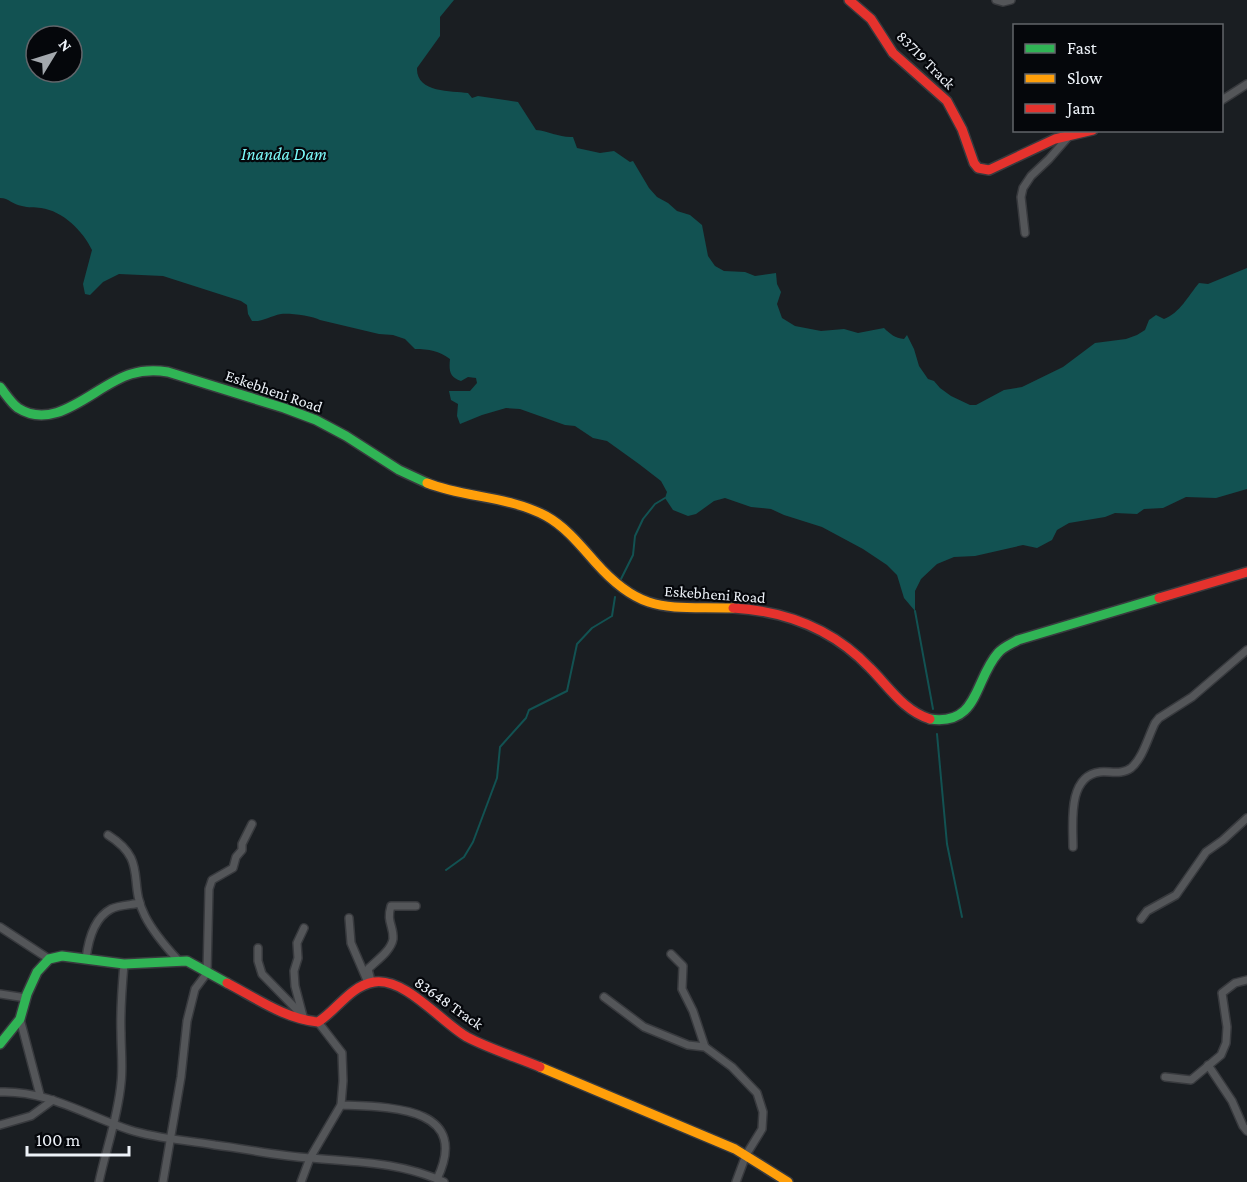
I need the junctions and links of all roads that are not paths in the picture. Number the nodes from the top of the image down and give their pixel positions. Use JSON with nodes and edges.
{"nodes":[{"id":1,"x":849,"y":0,"type":"edge"},
{"id":2,"x":996,"y":0,"type":"edge"},
{"id":3,"x":1011,"y":0,"type":"edge"},
{"id":4,"x":1247,"y":84,"type":"edge"},
{"id":5,"x":1223,"y":99,"type":"edge"},
{"id":6,"x":1084,"y":132,"type":"edge"},
{"id":7,"x":1070,"y":135,"type":"junction"},
{"id":8,"x":1025,"y":233,"type":"dead end"},
{"id":9,"x":0,"y":387,"type":"edge"},
{"id":10,"x":1247,"y":572,"type":"edge"},
{"id":11,"x":1247,"y":651,"type":"edge"},
{"id":12,"x":1247,"y":818,"type":"edge"},
{"id":13,"x":252,"y":824,"type":"dead end"},
{"id":14,"x":108,"y":836,"type":"dead end"},
{"id":15,"x":1073,"y":847,"type":"dead end"},
{"id":16,"x":140,"y":903,"type":"junction"},
{"id":17,"x":416,"y":906,"type":"dead end"},
{"id":18,"x":349,"y":918,"type":"dead end"},
{"id":19,"x":1141,"y":919,"type":"dead end"},
{"id":20,"x":0,"y":927,"type":"edge"},
{"id":21,"x":304,"y":928,"type":"dead end"},
{"id":22,"x":258,"y":948,"type":"dead end"},
{"id":23,"x":671,"y":954,"type":"dead end"},
{"id":24,"x":49,"y":959,"type":"junction"},
{"id":25,"x":86,"y":959,"type":"junction"},
{"id":26,"x":178,"y":960,"type":"junction"},
{"id":27,"x":124,"y":964,"type":"junction"},
{"id":28,"x":207,"y":973,"type":"junction"},
{"id":29,"x":1247,"y":980,"type":"edge"},
{"id":30,"x":370,"y":982,"type":"junction"},
{"id":31,"x":0,"y":994,"type":"edge"},
{"id":32,"x":604,"y":997,"type":"dead end"},
{"id":33,"x":26,"y":998,"type":"junction"},
{"id":34,"x":20,"y":1019,"type":"junction"},
{"id":35,"x":305,"y":1020,"type":"junction"},
{"id":36,"x":318,"y":1022,"type":"junction"},
{"id":37,"x":0,"y":1044,"type":"edge"},
{"id":38,"x":705,"y":1047,"type":"junction"},
{"id":39,"x":1208,"y":1065,"type":"junction"},
{"id":40,"x":1165,"y":1077,"type":"dead end"},
{"id":41,"x":0,"y":1092,"type":"edge"},
{"id":42,"x":40,"y":1095,"type":"junction"},
{"id":43,"x":53,"y":1100,"type":"junction"},
{"id":44,"x":341,"y":1105,"type":"junction"},
{"id":45,"x":0,"y":1125,"type":"edge"},
{"id":46,"x":115,"y":1125,"type":"junction"},
{"id":47,"x":1247,"y":1131,"type":"edge"},
{"id":48,"x":172,"y":1139,"type":"junction"},
{"id":49,"x":746,"y":1155,"type":"junction"},
{"id":50,"x":310,"y":1158,"type":"junction"},
{"id":51,"x":441,"y":1180,"type":"edge"},
{"id":52,"x":99,"y":1182,"type":"edge"},
{"id":53,"x":163,"y":1182,"type":"edge"},
{"id":54,"x":301,"y":1182,"type":"edge"},
{"id":55,"x":736,"y":1182,"type":"edge"},
{"id":56,"x":788,"y":1182,"type":"edge"}],
"edges":[{"from":1,"to":7,"type":"street","name":"83719 Track"},
{"from":2,"to":3,"type":"street"},
{"from":4,"to":5,"type":"street"},
{"from":6,"to":7,"type":"street","name":"83719 Track"},
{"from":7,"to":8,"type":"street"},
{"from":9,"to":10,"type":"street","name":"Eskebheni Road"},
{"from":11,"to":15,"type":"street"},
{"from":12,"to":19,"type":"street"},
{"from":13,"to":28,"type":"street"},
{"from":14,"to":16,"type":"street"},
{"from":16,"to":25,"type":"street"},
{"from":16,"to":26,"type":"street"},
{"from":17,"to":30,"type":"street"},
{"from":18,"to":30,"type":"street"},
{"from":20,"to":24,"type":"street"},
{"from":21,"to":35,"type":"street"},
{"from":22,"to":35,"type":"street"},
{"from":23,"to":38,"type":"street"},
{"from":24,"to":25,"type":"street"},
{"from":24,"to":33,"type":"street"},
{"from":25,"to":27,"type":"street"},
{"from":26,"to":27,"type":"street"},
{"from":26,"to":28,"type":"street"},
{"from":27,"to":46,"type":"street"},
{"from":28,"to":35,"type":"street"},
{"from":28,"to":48,"type":"street"},
{"from":29,"to":39,"type":"street"},
{"from":30,"to":36,"type":"street"},
{"from":30,"to":49,"type":"street","name":"83648 Track"},
{"from":31,"to":33,"type":"street"},
{"from":32,"to":38,"type":"street"},
{"from":33,"to":34,"type":"street"},
{"from":34,"to":37,"type":"street"},
{"from":34,"to":42,"type":"street"},
{"from":35,"to":36,"type":"street"},
{"from":36,"to":44,"type":"street"},
{"from":38,"to":49,"type":"street"},
{"from":39,"to":40,"type":"street"},
{"from":39,"to":47,"type":"street"},
{"from":41,"to":42,"type":"street"},
{"from":42,"to":43,"type":"street"},
{"from":43,"to":45,"type":"street"},
{"from":43,"to":46,"type":"street"},
{"from":44,"to":50,"type":"street"},
{"from":44,"to":51,"type":"street"},
{"from":46,"to":48,"type":"street"},
{"from":46,"to":52,"type":"street"},
{"from":48,"to":50,"type":"street"},
{"from":48,"to":53,"type":"street"},
{"from":49,"to":55,"type":"street"},
{"from":49,"to":56,"type":"street","name":"83648 Track"},
{"from":50,"to":51,"type":"street"},
{"from":50,"to":54,"type":"street"}]}
